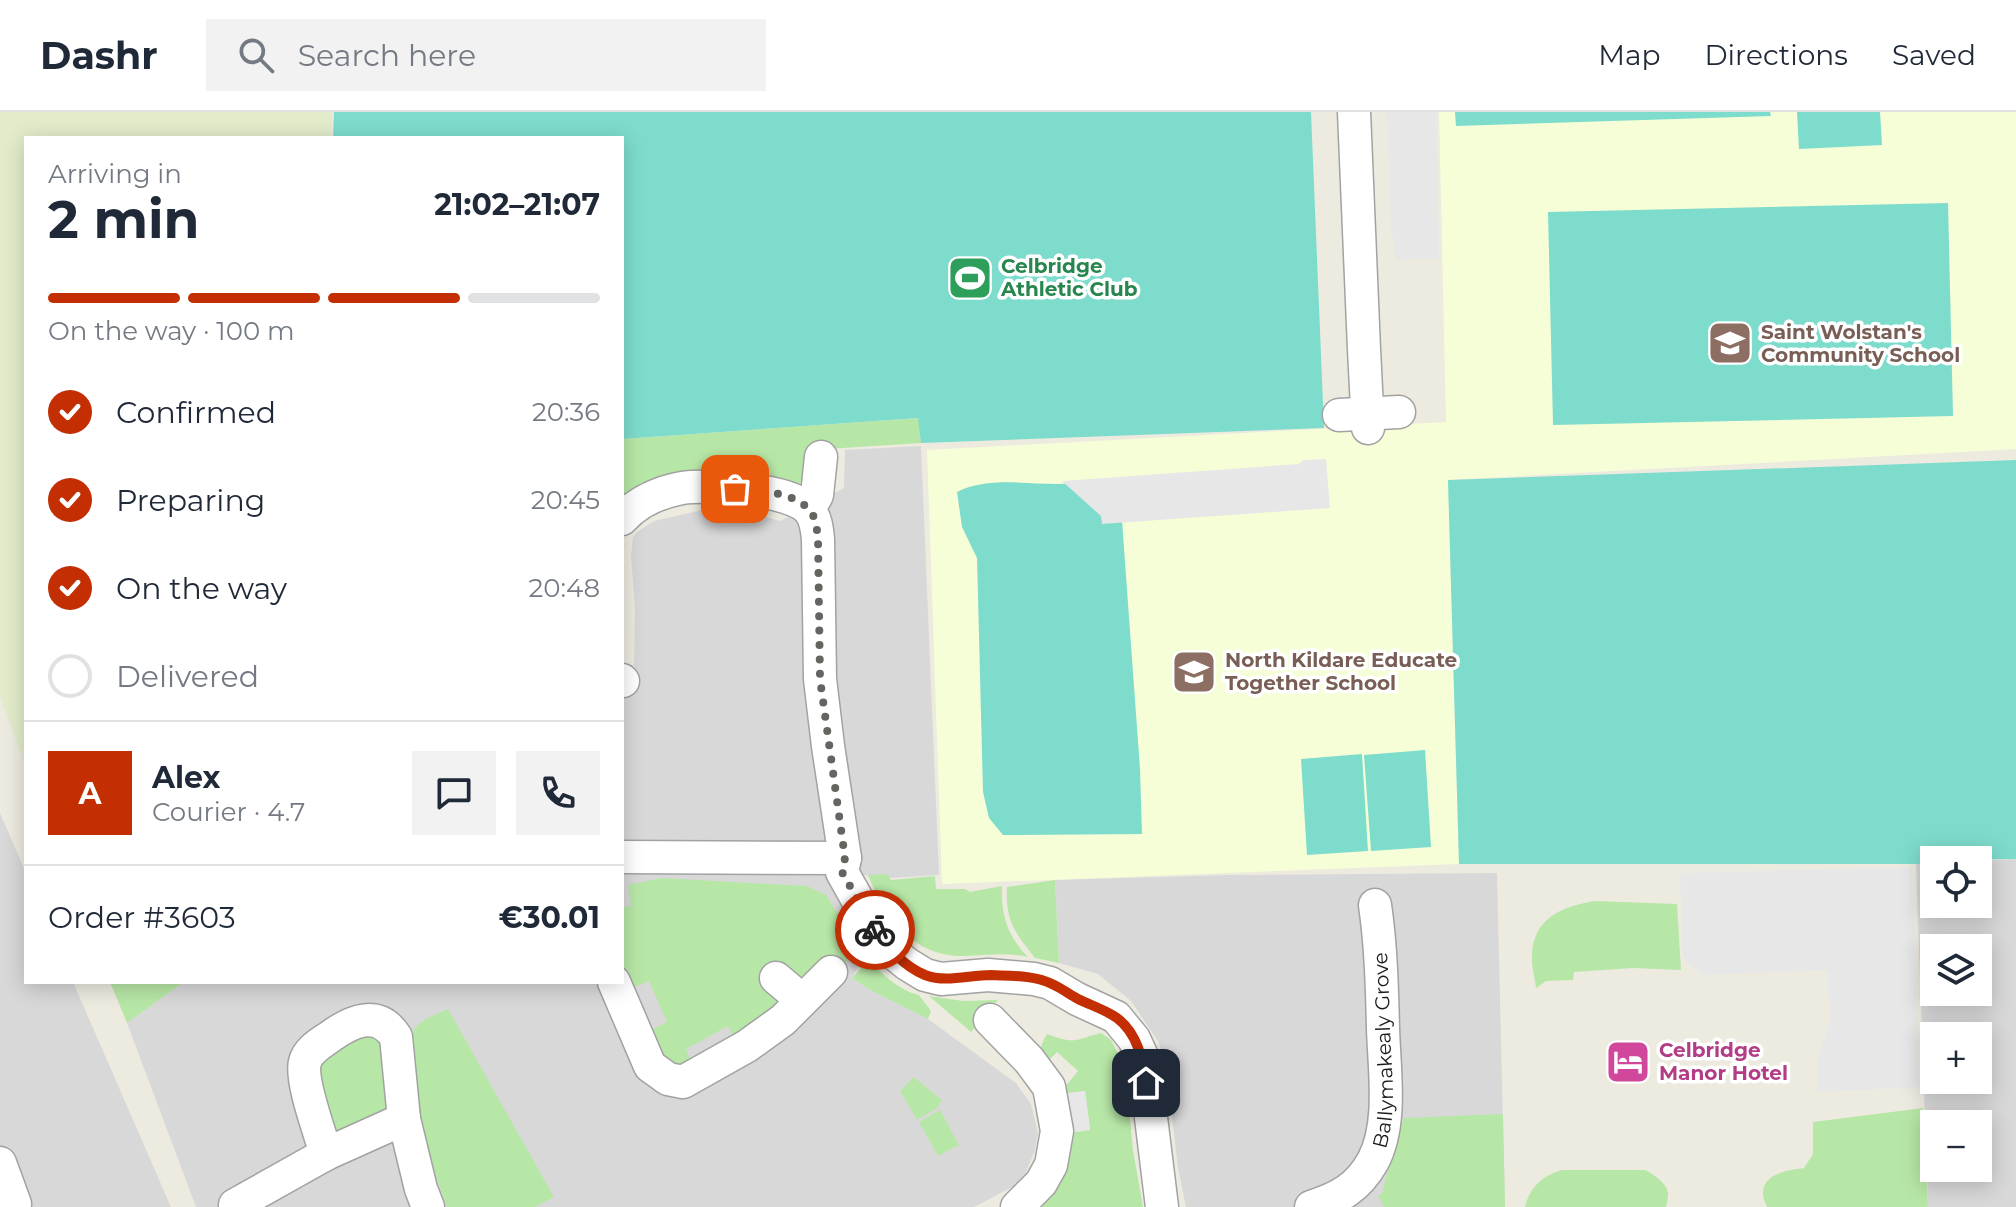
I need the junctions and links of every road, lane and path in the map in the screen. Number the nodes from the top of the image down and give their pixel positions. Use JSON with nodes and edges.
{"nodes":[{"id":1,"x":1354,"y":112,"type":"edge"},
{"id":2,"x":1399,"y":412,"type":"dead end"},
{"id":3,"x":821,"y":457,"type":"dead end"},
{"id":4,"x":809,"y":509,"type":"junction"},
{"id":5,"x":624,"y":517,"type":"edge"},
{"id":6,"x":624,"y":857,"type":"edge"},
{"id":7,"x":845,"y":858,"type":"junction"},
{"id":8,"x":1375,"y":905,"type":"dead end"},
{"id":9,"x":831,"y":972,"type":"dead end"},
{"id":10,"x":776,"y":978,"type":"dead end"},
{"id":11,"x":615,"y":984,"type":"edge"},
{"id":12,"x":802,"y":1000,"type":"junction"},
{"id":13,"x":990,"y":1020,"type":"dead end"},
{"id":14,"x":404,"y":1119,"type":"junction"},
{"id":15,"x":326,"y":1154,"type":"junction"},
{"id":16,"x":0,"y":1163,"type":"edge"},
{"id":17,"x":1360,"y":1197,"type":"edge"},
{"id":18,"x":15,"y":1204,"type":"dead end"},
{"id":19,"x":235,"y":1205,"type":"dead end"},
{"id":20,"x":428,"y":1207,"type":"edge"},
{"id":21,"x":1017,"y":1207,"type":"edge"},
{"id":22,"x":1162,"y":1207,"type":"edge"},
{"id":23,"x":1311,"y":1207,"type":"edge"}],
"edges":[{"from":1,"to":2,"type":"street"},
{"from":3,"to":4,"type":"street"},
{"from":4,"to":5,"type":"street"},
{"from":4,"to":7,"type":"street"},
{"from":6,"to":7,"type":"street"},
{"from":7,"to":22,"type":"street"},
{"from":8,"to":17,"type":"street","name":"Ballymakealy Grove"},
{"from":9,"to":12,"type":"street"},
{"from":10,"to":12,"type":"street"},
{"from":11,"to":12,"type":"street"},
{"from":13,"to":21,"type":"street"},
{"from":14,"to":15,"type":"street"},
{"from":14,"to":15,"type":"street"},
{"from":14,"to":20,"type":"street"},
{"from":15,"to":19,"type":"street"},
{"from":16,"to":18,"type":"street"},
{"from":17,"to":23,"type":"street","name":"Ballymakealy Grove"}]}
